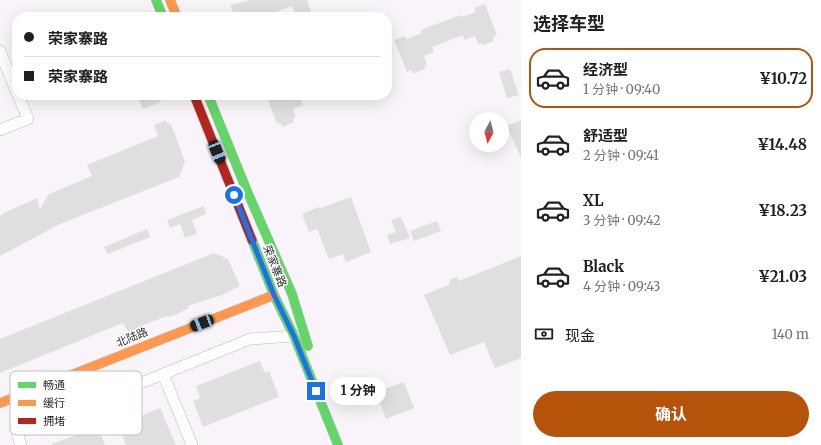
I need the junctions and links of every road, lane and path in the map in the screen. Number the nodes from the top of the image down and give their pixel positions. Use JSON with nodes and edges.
{"nodes":[{"id":1,"x":156,"y":0,"type":"edge"},
{"id":2,"x":170,"y":0,"type":"edge"},
{"id":3,"x":161,"y":12,"type":"edge"},
{"id":4,"x":175,"y":12,"type":"edge"},
{"id":5,"x":0,"y":51,"type":"edge"},
{"id":6,"x":12,"y":81,"type":"edge"},
{"id":7,"x":20,"y":100,"type":"edge"},
{"id":8,"x":196,"y":100,"type":"edge"},
{"id":9,"x":210,"y":100,"type":"edge"},
{"id":10,"x":0,"y":130,"type":"edge"},
{"id":11,"x":274,"y":295,"type":"junction"},
{"id":12,"x":294,"y":336,"type":"junction"},
{"id":13,"x":81,"y":371,"type":"edge"},
{"id":14,"x":163,"y":374,"type":"junction"},
{"id":15,"x":142,"y":382,"type":"edge"},
{"id":16,"x":10,"y":399,"type":"edge"},
{"id":17,"x":0,"y":403,"type":"edge"},
{"id":18,"x":17,"y":435,"type":"edge"},
{"id":19,"x":21,"y":445,"type":"edge"},
{"id":20,"x":192,"y":445,"type":"edge"},
{"id":21,"x":338,"y":445,"type":"edge"},
{"id":22,"x":348,"y":445,"type":"edge"}],
"edges":[{"from":1,"to":3,"type":"street"},
{"from":2,"to":4,"type":"street"},
{"from":5,"to":6,"type":"street"},
{"from":7,"to":10,"type":"street"},
{"from":8,"to":11,"type":"street","name":"荣家寨路"},
{"from":9,"to":22,"type":"street","name":"荣家寨路"},
{"from":11,"to":12,"type":"street","name":"荣家寨路"},
{"from":11,"to":13,"type":"street","name":"北陆路"},
{"from":12,"to":14,"type":"street"},
{"from":12,"to":21,"type":"street","name":"荣家寨路"},
{"from":14,"to":15,"type":"street"},
{"from":14,"to":20,"type":"street"},
{"from":16,"to":17,"type":"street","name":"北陆路"},
{"from":18,"to":19,"type":"street"}]}
